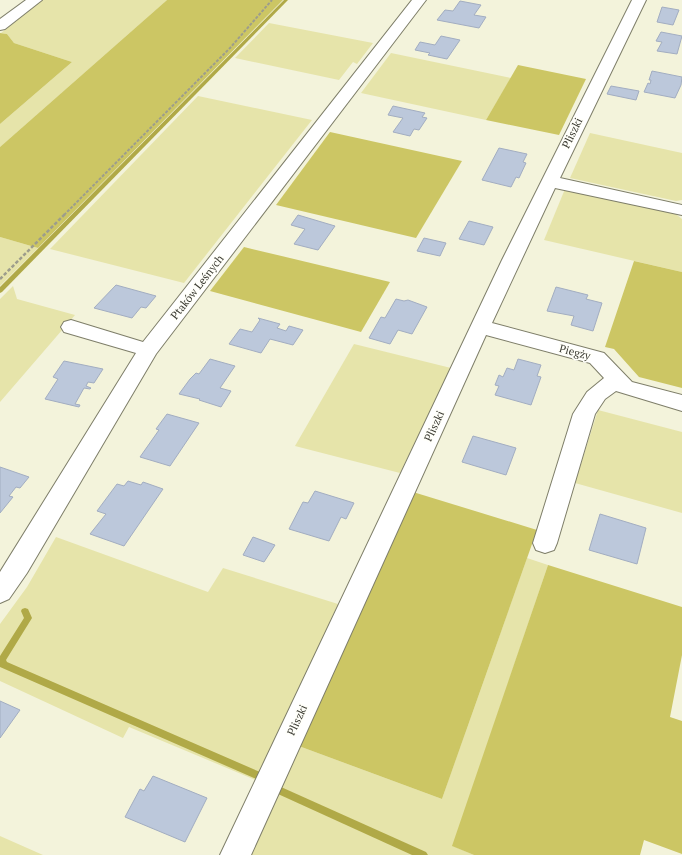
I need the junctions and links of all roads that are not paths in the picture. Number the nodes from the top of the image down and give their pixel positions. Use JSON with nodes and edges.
{"nodes":[{"id":1,"x":35,"y":0,"type":"edge"},
{"id":2,"x":419,"y":0,"type":"edge"},
{"id":3,"x":639,"y":0,"type":"edge"},
{"id":4,"x":0,"y":26,"type":"edge"},
{"id":5,"x":549,"y":181,"type":"junction"},
{"id":6,"x":682,"y":210,"type":"edge"},
{"id":7,"x":71,"y":327,"type":"dead end"},
{"id":8,"x":481,"y":327,"type":"junction"},
{"id":9,"x":148,"y":350,"type":"junction"},
{"id":10,"x":619,"y":380,"type":"junction"},
{"id":11,"x":682,"y":403,"type":"edge"},
{"id":12,"x":545,"y":543,"type":"dead end"},
{"id":13,"x":0,"y":592,"type":"edge"},
{"id":14,"x":235,"y":855,"type":"edge"}],
"edges":[{"from":1,"to":4,"type":"street"},
{"from":2,"to":9,"type":"street","name":"Ptaków Leśnych"},
{"from":3,"to":5,"type":"street","name":"Pliszki"},
{"from":5,"to":6,"type":"street"},
{"from":5,"to":8,"type":"street","name":"Pliszki"},
{"from":7,"to":9,"type":"street"},
{"from":8,"to":10,"type":"street","name":"Piegży"},
{"from":8,"to":14,"type":"street","name":"Pliszki"},
{"from":9,"to":13,"type":"street","name":"Ptaków Leśnych"},
{"from":10,"to":11,"type":"street","name":"Piegży"},
{"from":10,"to":12,"type":"street"}]}
